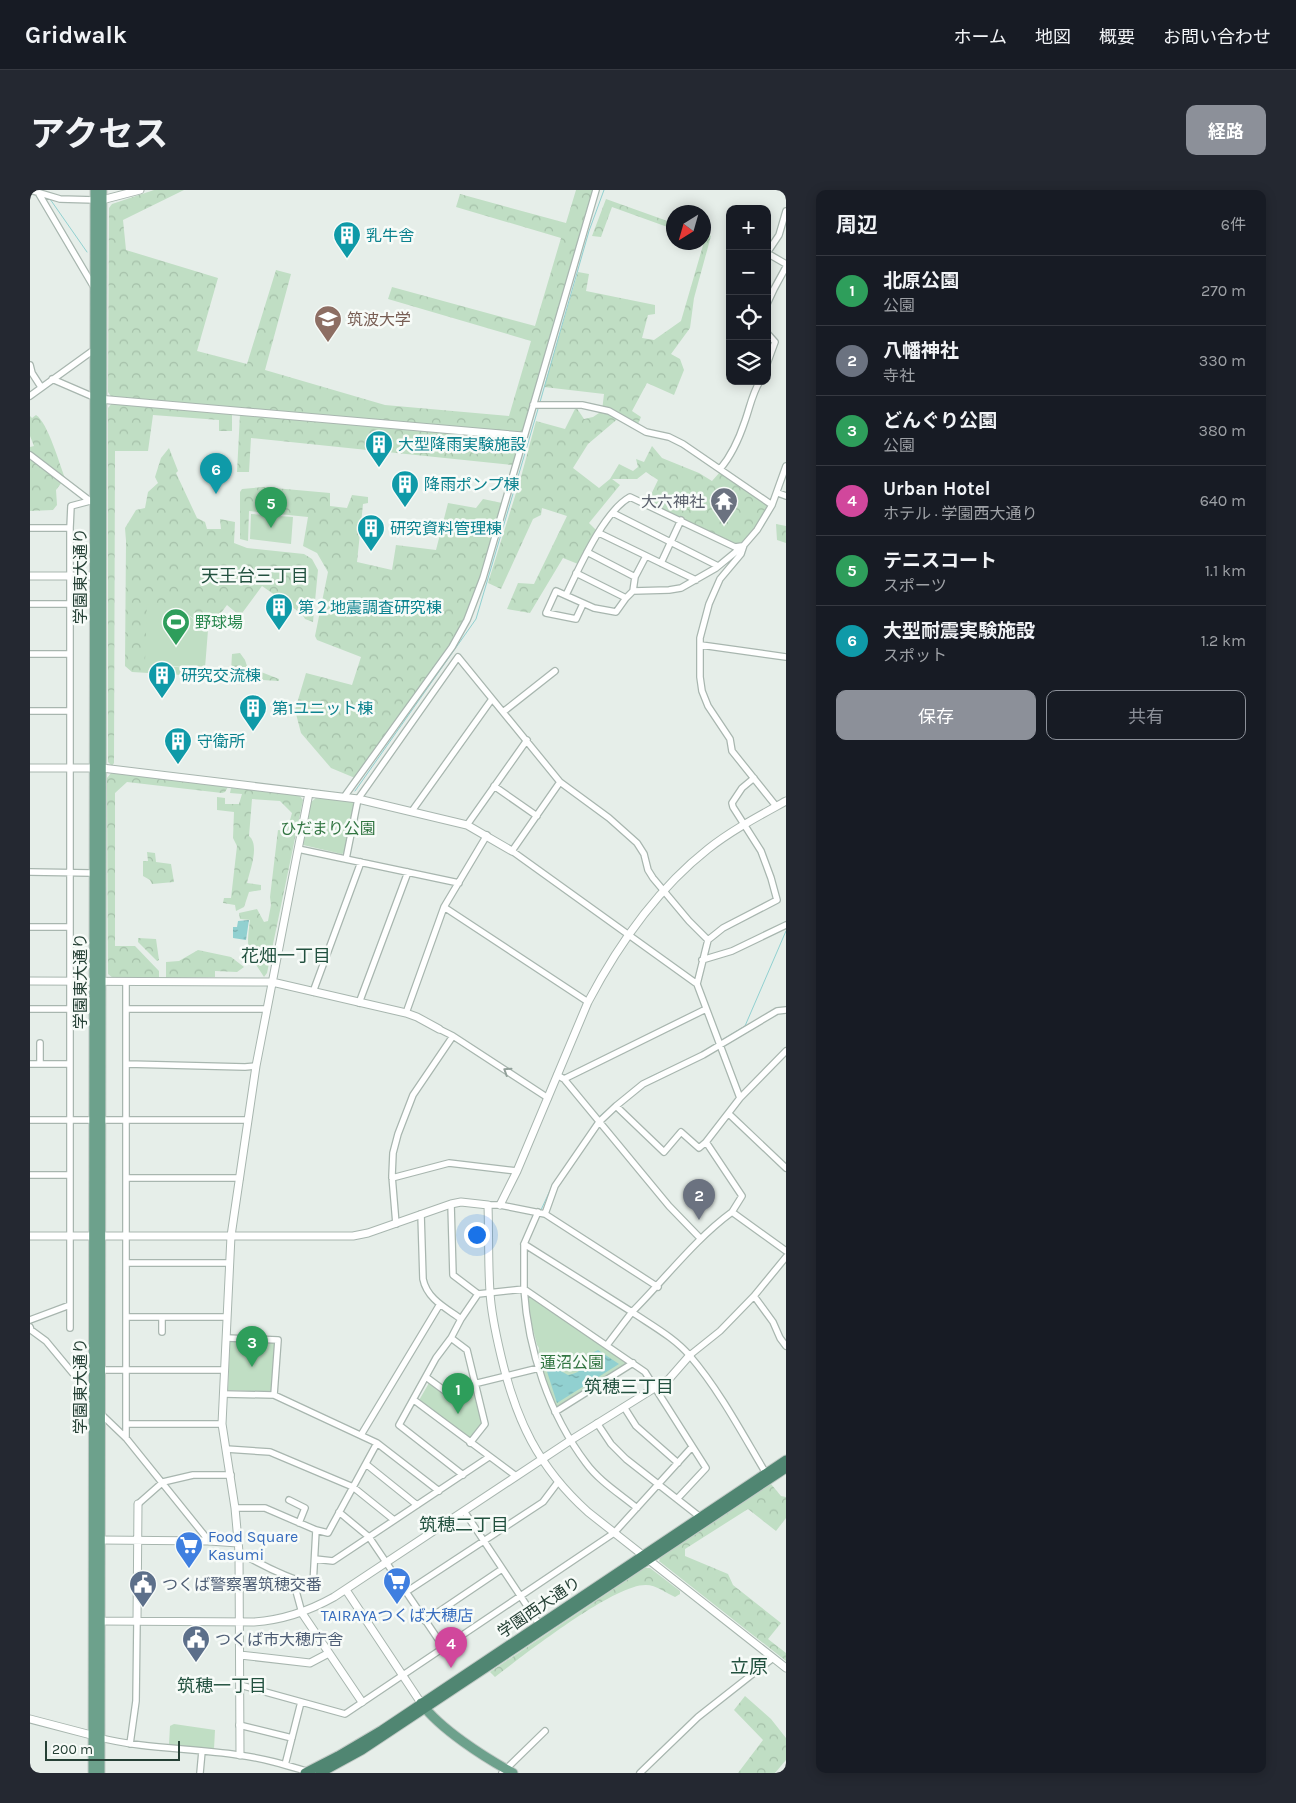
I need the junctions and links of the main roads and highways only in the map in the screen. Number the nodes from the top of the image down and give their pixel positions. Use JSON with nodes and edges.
{"nodes":[{"id":1,"x":95,"y":190,"type":"edge"},
{"id":2,"x":102,"y":190,"type":"edge"},
{"id":3,"x":99,"y":200,"type":"junction"},
{"id":4,"x":99,"y":399,"type":"junction"},
{"id":5,"x":99,"y":576,"type":"junction"},
{"id":6,"x":98,"y":1235,"type":"junction"},
{"id":7,"x":786,"y":1460,"type":"edge"},
{"id":8,"x":786,"y":1468,"type":"edge"},
{"id":9,"x":767,"y":1476,"type":"junction"},
{"id":10,"x":645,"y":1558,"type":"junction"},
{"id":11,"x":94,"y":1619,"type":"junction"},
{"id":12,"x":423,"y":1706,"type":"junction"},
{"id":13,"x":98,"y":1737,"type":"junction"},
{"id":14,"x":507,"y":1772,"type":"edge"},
{"id":15,"x":93,"y":1773,"type":"edge"},
{"id":16,"x":100,"y":1773,"type":"edge"},
{"id":17,"x":308,"y":1773,"type":"edge"},
{"id":18,"x":320,"y":1773,"type":"edge"}],
"edges":[{"from":1,"to":3,"type":"main road","name":"学園東大通り"},
{"from":2,"to":3,"type":"main road","name":"学園東大通り"},
{"from":3,"to":4,"type":"main road","name":"学園東大通り"},
{"from":3,"to":4,"type":"main road","name":"学園東大通り"},
{"from":4,"to":5,"type":"main road","name":"学園東大通り"},
{"from":4,"to":5,"type":"main road","name":"学園東大通り"},
{"from":5,"to":6,"type":"main road","name":"学園東大通り"},
{"from":6,"to":11,"type":"main road","name":"学園東大通り"},
{"from":6,"to":11,"type":"main road","name":"学園東大通り"},
{"from":7,"to":9,"type":"highway","name":"学園西大通り"},
{"from":8,"to":9,"type":"highway","name":"学園西大通り"},
{"from":9,"to":10,"type":"highway","name":"学園西大通り"},
{"from":9,"to":10,"type":"highway","name":"学園西大通り"},
{"from":10,"to":12,"type":"highway","name":"学園西大通り"},
{"from":10,"to":12,"type":"highway","name":"学園西大通り"},
{"from":11,"to":13,"type":"main road","name":"学園東大通り"},
{"from":12,"to":14,"type":"main road"},
{"from":12,"to":17,"type":"highway","name":"学園西大通り"},
{"from":12,"to":18,"type":"highway","name":"学園西大通り"},
{"from":13,"to":15,"type":"main road","name":"学園東大通り"},
{"from":13,"to":16,"type":"main road","name":"学園東大通り"}]}
